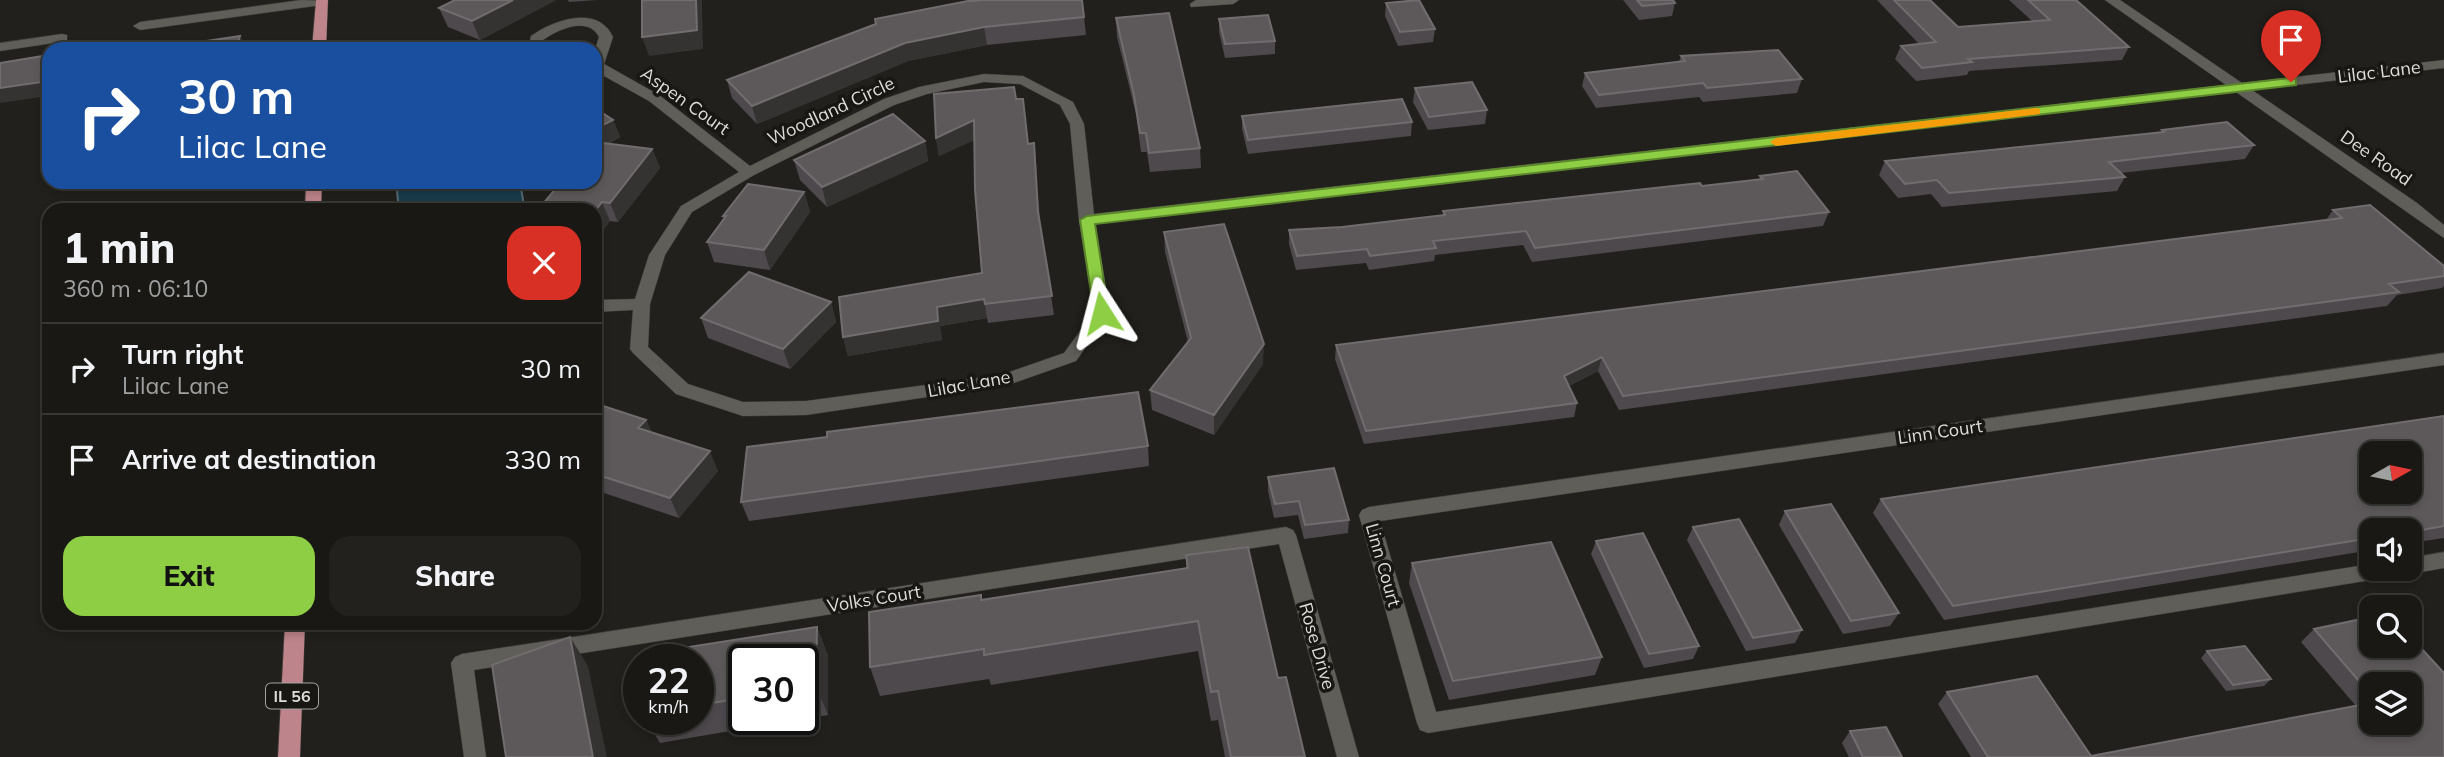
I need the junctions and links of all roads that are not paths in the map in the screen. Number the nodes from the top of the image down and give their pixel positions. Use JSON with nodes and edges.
{"nodes":[{"id":1,"x":322,"y":0,"type":"edge"},
{"id":2,"x":1233,"y":0,"type":"edge"},
{"id":3,"x":2111,"y":0,"type":"edge"},
{"id":4,"x":1196,"y":4,"type":"dead end"},
{"id":5,"x":140,"y":26,"type":"dead end"},
{"id":6,"x":62,"y":38,"type":"dead end"},
{"id":7,"x":319,"y":42,"type":"edge"},
{"id":8,"x":536,"y":42,"type":"edge"},
{"id":9,"x":0,"y":47,"type":"edge"},
{"id":10,"x":602,"y":48,"type":"edge"},
{"id":11,"x":2444,"y":64,"type":"edge"},
{"id":12,"x":602,"y":68,"type":"edge"},
{"id":13,"x":2241,"y":88,"type":"junction"},
{"id":14,"x":749,"y":172,"type":"junction"},
{"id":15,"x":1087,"y":220,"type":"junction"},
{"id":16,"x":2444,"y":233,"type":"edge"},
{"id":17,"x":642,"y":304,"type":"junction"},
{"id":18,"x":602,"y":306,"type":"edge"},
{"id":19,"x":2444,"y":359,"type":"edge"},
{"id":20,"x":1286,"y":535,"type":"joint"},
{"id":21,"x":2444,"y":560,"type":"edge"},
{"id":22,"x":2422,"y":564,"type":"edge"},
{"id":23,"x":2359,"y":574,"type":"edge"},
{"id":24,"x":295,"y":630,"type":"edge"},
{"id":25,"x":289,"y":757,"type":"edge"},
{"id":26,"x":475,"y":757,"type":"edge"},
{"id":27,"x":1348,"y":757,"type":"edge"}],
"edges":[{"from":1,"to":5,"type":"street"},
{"from":1,"to":7,"type":"main road"},
{"from":2,"to":4,"type":"street"},
{"from":3,"to":13,"type":"street","name":"Dee Road"},
{"from":6,"to":9,"type":"street"},
{"from":8,"to":10,"type":"street","name":"Aspen Court"},
{"from":11,"to":13,"type":"street","name":"Lilac Lane"},
{"from":12,"to":14,"type":"street","name":"Aspen Court"},
{"from":13,"to":15,"type":"street","name":"Lilac Lane"},
{"from":13,"to":16,"type":"street","name":"Dee Road"},
{"from":14,"to":15,"type":"street","name":"Woodland Circle"},
{"from":14,"to":17,"type":"street","name":"Woodland Circle"},
{"from":15,"to":17,"type":"street","name":"Lilac Lane"},
{"from":17,"to":18,"type":"street"},
{"from":19,"to":23,"type":"street","name":"Linn Court"},
{"from":20,"to":26,"type":"street","name":"Volks Court"},
{"from":20,"to":27,"type":"street","name":"Rose Drive"},
{"from":21,"to":22,"type":"street"},
{"from":24,"to":25,"type":"main road","number":"IL 56"}]}
